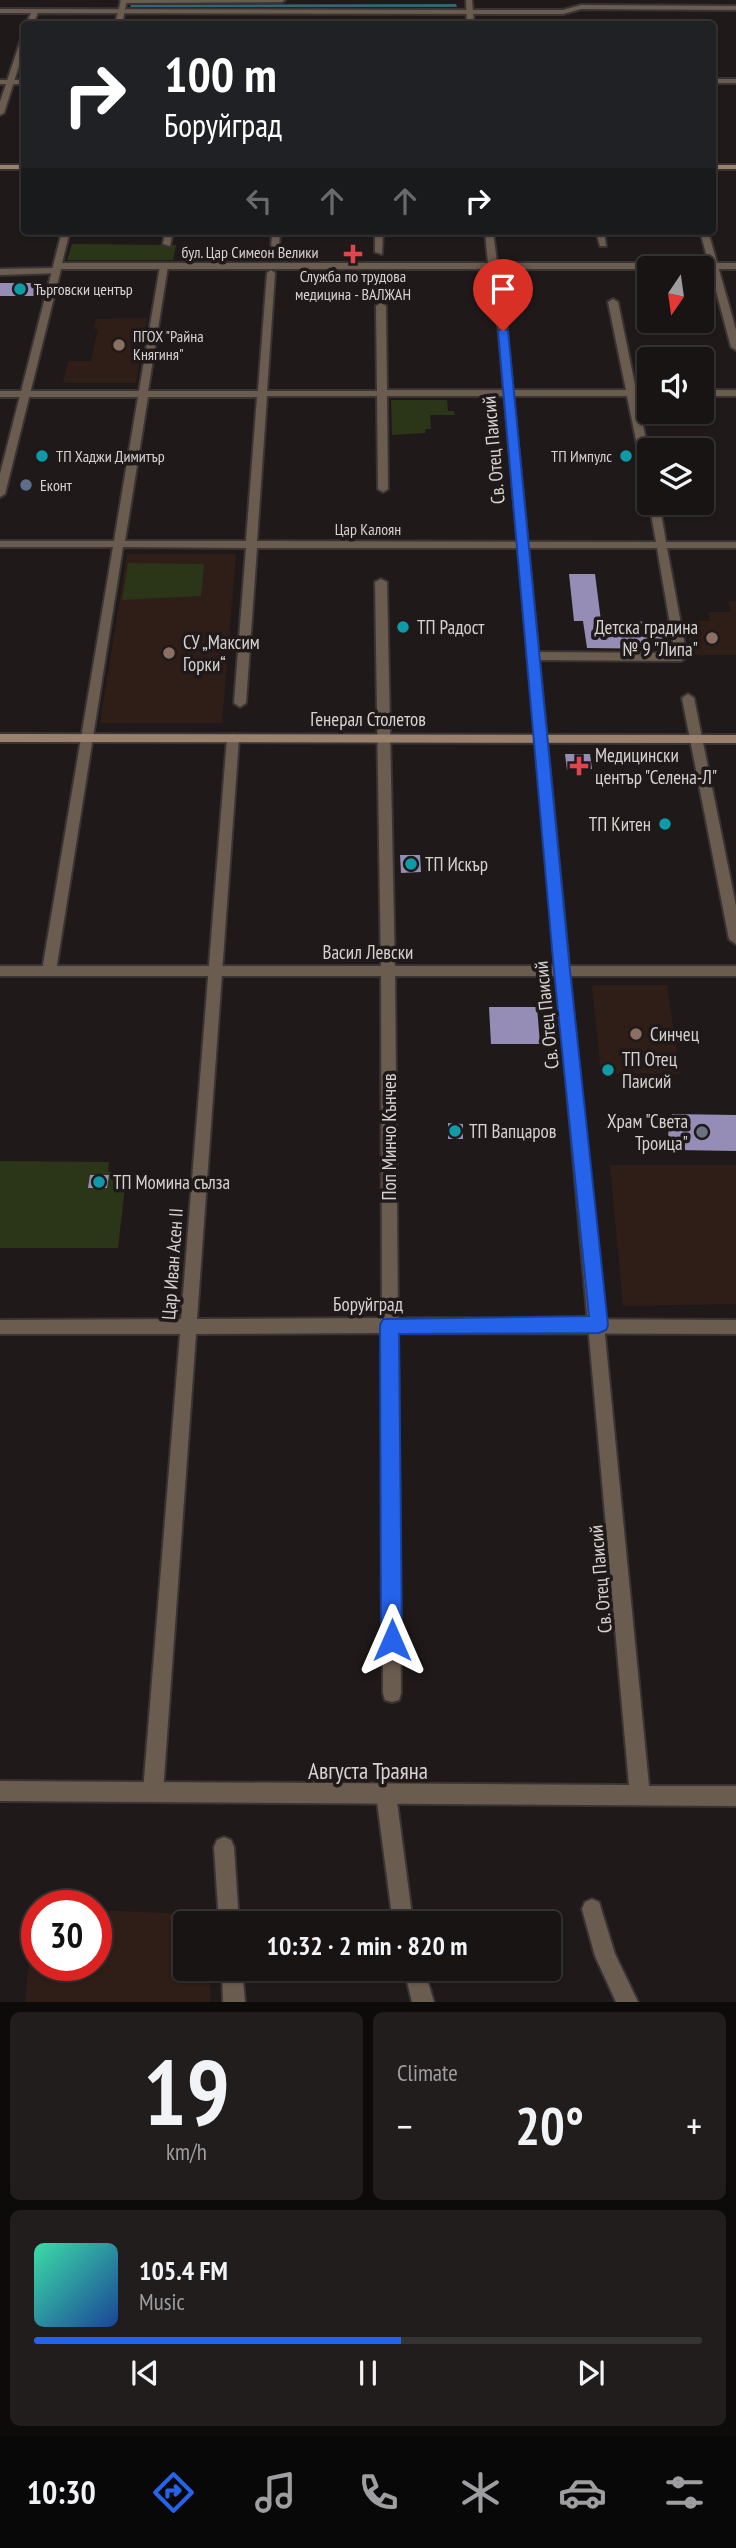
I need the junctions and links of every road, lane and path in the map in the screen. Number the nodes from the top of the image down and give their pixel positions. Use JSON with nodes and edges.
{"nodes":[{"id":1,"x":123,"y":0,"type":"edge"},
{"id":2,"x":210,"y":0,"type":"edge"},
{"id":3,"x":282,"y":0,"type":"edge"},
{"id":4,"x":469,"y":0,"type":"edge"},
{"id":5,"x":736,"y":8,"type":"edge"},
{"id":6,"x":0,"y":11,"type":"edge"},
{"id":7,"x":35,"y":11,"type":"junction"},
{"id":8,"x":121,"y":11,"type":"junction"},
{"id":9,"x":213,"y":11,"type":"junction"},
{"id":10,"x":294,"y":11,"type":"junction"},
{"id":11,"x":379,"y":11,"type":"junction"},
{"id":12,"x":470,"y":11,"type":"junction"},
{"id":13,"x":31,"y":21,"type":"edge"},
{"id":14,"x":118,"y":21,"type":"edge"},
{"id":15,"x":211,"y":21,"type":"edge"},
{"id":16,"x":293,"y":21,"type":"edge"},
{"id":17,"x":379,"y":21,"type":"edge"},
{"id":18,"x":471,"y":21,"type":"edge"},
{"id":19,"x":21,"y":50,"type":"edge"},
{"id":20,"x":716,"y":81,"type":"edge"},
{"id":21,"x":736,"y":81,"type":"edge"},
{"id":22,"x":0,"y":82,"type":"edge"},
{"id":23,"x":10,"y":82,"type":"junction"},
{"id":24,"x":21,"y":82,"type":"edge"},
{"id":25,"x":0,"y":113,"type":"edge"},
{"id":26,"x":0,"y":167,"type":"edge"},
{"id":27,"x":21,"y":167,"type":"edge"},
{"id":28,"x":716,"y":167,"type":"edge"},
{"id":29,"x":736,"y":167,"type":"edge"},
{"id":30,"x":65,"y":235,"type":"edge"},
{"id":31,"x":168,"y":235,"type":"edge"},
{"id":32,"x":276,"y":235,"type":"edge"},
{"id":33,"x":379,"y":235,"type":"edge"},
{"id":34,"x":490,"y":235,"type":"edge"},
{"id":35,"x":601,"y":235,"type":"edge"},
{"id":36,"x":705,"y":235,"type":"edge"},
{"id":37,"x":167,"y":244,"type":"dead end"},
{"id":38,"x":603,"y":244,"type":"dead end"},
{"id":39,"x":275,"y":251,"type":"dead end"},
{"id":40,"x":379,"y":253,"type":"dead end"},
{"id":41,"x":736,"y":266,"type":"edge"},
{"id":42,"x":56,"y":270,"type":"junction"},
{"id":43,"x":164,"y":270,"type":"junction"},
{"id":44,"x":495,"y":270,"type":"junction"},
{"id":45,"x":715,"y":270,"type":"junction"},
{"id":46,"x":0,"y":272,"type":"edge"},
{"id":47,"x":271,"y":273,"type":"junction"},
{"id":48,"x":637,"y":274,"type":"edge"},
{"id":49,"x":736,"y":274,"type":"edge"},
{"id":50,"x":613,"y":302,"type":"dead end"},
{"id":51,"x":381,"y":306,"type":"dead end"},
{"id":52,"x":736,"y":347,"type":"edge"},
{"id":53,"x":263,"y":393,"type":"junction"},
{"id":54,"x":382,"y":393,"type":"junction"},
{"id":55,"x":509,"y":393,"type":"junction"},
{"id":56,"x":631,"y":393,"type":"junction"},
{"id":57,"x":637,"y":393,"type":"edge"},
{"id":58,"x":714,"y":393,"type":"edge"},
{"id":59,"x":736,"y":393,"type":"edge"},
{"id":60,"x":0,"y":394,"type":"edge"},
{"id":61,"x":25,"y":394,"type":"junction"},
{"id":62,"x":143,"y":394,"type":"junction"},
{"id":63,"x":640,"y":438,"type":"edge"},
{"id":64,"x":383,"y":489,"type":"dead end"},
{"id":65,"x":0,"y":494,"type":"edge"},
{"id":66,"x":655,"y":515,"type":"edge"},
{"id":67,"x":0,"y":544,"type":"edge"},
{"id":68,"x":118,"y":544,"type":"junction"},
{"id":69,"x":251,"y":544,"type":"junction"},
{"id":70,"x":522,"y":545,"type":"junction"},
{"id":71,"x":661,"y":545,"type":"junction"},
{"id":72,"x":736,"y":545,"type":"edge"},
{"id":73,"x":381,"y":582,"type":"dead end"},
{"id":74,"x":533,"y":656,"type":"junction"},
{"id":75,"x":688,"y":698,"type":"dead end"},
{"id":76,"x":240,"y":703,"type":"dead end"},
{"id":77,"x":0,"y":738,"type":"edge"},
{"id":78,"x":87,"y":738,"type":"junction"},
{"id":79,"x":233,"y":738,"type":"junction"},
{"id":80,"x":384,"y":738,"type":"junction"},
{"id":81,"x":541,"y":738,"type":"junction"},
{"id":82,"x":696,"y":739,"type":"junction"},
{"id":83,"x":736,"y":739,"type":"edge"},
{"id":84,"x":736,"y":939,"type":"edge"},
{"id":85,"x":0,"y":971,"type":"edge"},
{"id":86,"x":48,"y":971,"type":"junction"},
{"id":87,"x":215,"y":971,"type":"junction"},
{"id":88,"x":388,"y":971,"type":"junction"},
{"id":89,"x":562,"y":971,"type":"junction"},
{"id":90,"x":736,"y":971,"type":"edge"},
{"id":91,"x":390,"y":1325,"type":"junction"},
{"id":92,"x":599,"y":1325,"type":"junction"},
{"id":93,"x":188,"y":1326,"type":"junction"},
{"id":94,"x":0,"y":1327,"type":"edge"},
{"id":95,"x":736,"y":1327,"type":"edge"},
{"id":96,"x":392,"y":1693,"type":"dead end"},
{"id":97,"x":0,"y":1791,"type":"edge"},
{"id":98,"x":153,"y":1792,"type":"junction"},
{"id":99,"x":386,"y":1794,"type":"junction"},
{"id":100,"x":640,"y":1796,"type":"junction"},
{"id":101,"x":736,"y":1796,"type":"edge"},
{"id":102,"x":224,"y":1847,"type":"dead end"},
{"id":103,"x":592,"y":1909,"type":"dead end"},
{"id":104,"x":228,"y":1911,"type":"edge"},
{"id":105,"x":401,"y":1911,"type":"edge"},
{"id":106,"x":233,"y":1981,"type":"edge"},
{"id":107,"x":417,"y":1981,"type":"edge"},
{"id":108,"x":234,"y":2002,"type":"edge"},
{"id":109,"x":423,"y":2002,"type":"edge"},
{"id":110,"x":627,"y":2002,"type":"edge"}],
"edges":[{"from":1,"to":2,"type":"street"},
{"from":1,"to":8,"type":"street"},
{"from":2,"to":3,"type":"street"},
{"from":4,"to":12,"type":"street"},
{"from":5,"to":12,"type":"street"},
{"from":6,"to":7,"type":"street"},
{"from":7,"to":8,"type":"street"},
{"from":7,"to":13,"type":"street"},
{"from":8,"to":9,"type":"street"},
{"from":8,"to":14,"type":"street"},
{"from":9,"to":10,"type":"street"},
{"from":9,"to":15,"type":"street"},
{"from":10,"to":11,"type":"street"},
{"from":10,"to":16,"type":"street"},
{"from":11,"to":12,"type":"street"},
{"from":11,"to":17,"type":"street"},
{"from":12,"to":18,"type":"street"},
{"from":19,"to":23,"type":"street"},
{"from":20,"to":21,"type":"street"},
{"from":22,"to":23,"type":"street"},
{"from":23,"to":24,"type":"street"},
{"from":23,"to":25,"type":"street"},
{"from":26,"to":27,"type":"main road"},
{"from":28,"to":29,"type":"main road"},
{"from":30,"to":42,"type":"street"},
{"from":31,"to":37,"type":"street"},
{"from":32,"to":39,"type":"street"},
{"from":33,"to":40,"type":"street"},
{"from":34,"to":44,"type":"street","name":"Св. Отец Паисий"},
{"from":35,"to":38,"type":"street"},
{"from":36,"to":45,"type":"street"},
{"from":41,"to":45,"type":"street","name":"бул. Цар Симеон Велики"},
{"from":42,"to":43,"type":"street","name":"бул. Цар Симеон Велики"},
{"from":42,"to":46,"type":"street","name":"бул. Цар Симеон Велики"},
{"from":42,"to":61,"type":"street"},
{"from":43,"to":44,"type":"street","name":"бул. Цар Симеон Велики"},
{"from":43,"to":47,"type":"street","name":"бул. Цар Симеон Велики"},
{"from":43,"to":62,"type":"street"},
{"from":44,"to":45,"type":"street","name":"бул. Цар Симеон Велики"},
{"from":44,"to":47,"type":"street","name":"бул. Цар Симеон Велики"},
{"from":44,"to":48,"type":"street","name":"бул. Цар Симеон Велики"},
{"from":44,"to":55,"type":"street","name":"Св. Отец Паисий"},
{"from":45,"to":49,"type":"street","name":"бул. Цар Симеон Велики"},
{"from":45,"to":52,"type":"street"},
{"from":47,"to":53,"type":"street"},
{"from":50,"to":56,"type":"street"},
{"from":51,"to":54,"type":"street"},
{"from":53,"to":54,"type":"street"},
{"from":53,"to":62,"type":"street"},
{"from":53,"to":69,"type":"street"},
{"from":54,"to":55,"type":"street"},
{"from":54,"to":64,"type":"street"},
{"from":55,"to":56,"type":"street"},
{"from":55,"to":70,"type":"street","name":"Св. Отец Паисий"},
{"from":56,"to":57,"type":"street"},
{"from":56,"to":63,"type":"street"},
{"from":58,"to":59,"type":"street"},
{"from":60,"to":61,"type":"street"},
{"from":61,"to":62,"type":"street"},
{"from":61,"to":65,"type":"street"},
{"from":62,"to":68,"type":"street"},
{"from":66,"to":71,"type":"street"},
{"from":67,"to":68,"type":"street","name":"Цар Калоян"},
{"from":68,"to":69,"type":"street","name":"Цар Калоян"},
{"from":68,"to":78,"type":"street"},
{"from":69,"to":70,"type":"street","name":"Цар Калоян"},
{"from":69,"to":76,"type":"street"},
{"from":70,"to":71,"type":"street","name":"Цар Калоян"},
{"from":70,"to":74,"type":"street","name":"Св. Отец Паисий"},
{"from":71,"to":72,"type":"street","name":"Цар Калоян"},
{"from":71,"to":74,"type":"street"},
{"from":73,"to":80,"type":"street","name":"Поп Минчо Кънчев"},
{"from":74,"to":81,"type":"street","name":"Св. Отец Паисий"},
{"from":75,"to":82,"type":"street"},
{"from":77,"to":78,"type":"main road","name":"Генерал Столетов"},
{"from":78,"to":79,"type":"main road","name":"Генерал Столетов"},
{"from":78,"to":86,"type":"street"},
{"from":79,"to":80,"type":"main road","name":"Генерал Столетов"},
{"from":79,"to":87,"type":"street","name":"Цар Иван Асен II"},
{"from":80,"to":81,"type":"main road","name":"Генерал Столетов"},
{"from":80,"to":88,"type":"street","name":"Поп Минчо Кънчев"},
{"from":81,"to":82,"type":"main road","name":"Генерал Столетов"},
{"from":81,"to":89,"type":"street","name":"Св. Отец Паисий"},
{"from":82,"to":83,"type":"main road","name":"Генерал Столетов"},
{"from":82,"to":84,"type":"street"},
{"from":85,"to":86,"type":"street","name":"Васил Левски"},
{"from":86,"to":87,"type":"street","name":"Васил Левски"},
{"from":87,"to":88,"type":"street","name":"Васил Левски"},
{"from":87,"to":93,"type":"street","name":"Цар Иван Асен II"},
{"from":88,"to":89,"type":"street","name":"Васил Левски"},
{"from":88,"to":91,"type":"street","name":"Поп Минчо Кънчев"},
{"from":89,"to":90,"type":"street","name":"Васил Левски"},
{"from":89,"to":92,"type":"street","name":"Св. Отец Паисий"},
{"from":91,"to":92,"type":"street","name":"Боруйград"},
{"from":91,"to":93,"type":"street","name":"Боруйград"},
{"from":91,"to":96,"type":"street","name":"Поп Минчо Кънчев"},
{"from":92,"to":95,"type":"street","name":"Боруйград"},
{"from":92,"to":100,"type":"street","name":"Св. Отец Паисий"},
{"from":93,"to":94,"type":"street","name":"Боруйград"},
{"from":93,"to":98,"type":"street","name":"Цар Иван Асен II"},
{"from":97,"to":98,"type":"street","name":"Августа Траяна"},
{"from":98,"to":99,"type":"street","name":"Августа Траяна"},
{"from":99,"to":100,"type":"street","name":"Августа Траяна"},
{"from":99,"to":105,"type":"street"},
{"from":100,"to":101,"type":"street","name":"Августа Траяна"},
{"from":102,"to":104,"type":"street"},
{"from":103,"to":110,"type":"street"},
{"from":106,"to":108,"type":"street"},
{"from":107,"to":109,"type":"street"}]}
